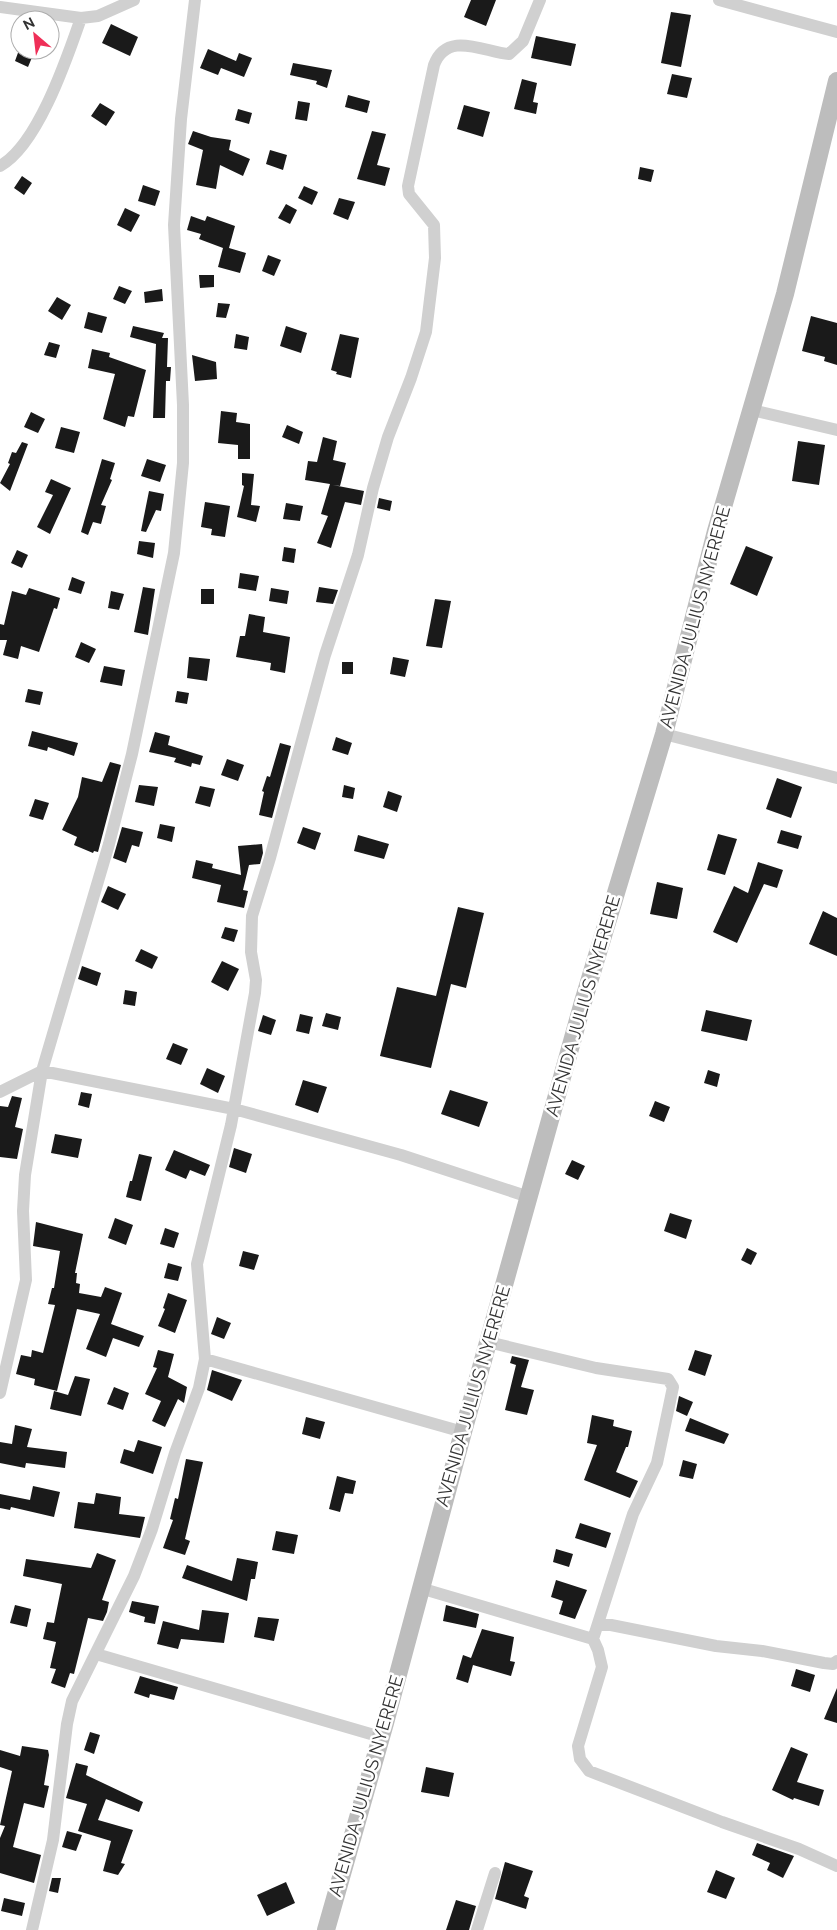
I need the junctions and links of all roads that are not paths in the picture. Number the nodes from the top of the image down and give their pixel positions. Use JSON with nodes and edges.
{"nodes":[{"id":1,"x":134,"y":0,"type":"edge"},
{"id":2,"x":194,"y":0,"type":"edge"},
{"id":3,"x":540,"y":0,"type":"edge"},
{"id":4,"x":719,"y":0,"type":"edge"},
{"id":5,"x":0,"y":7,"type":"edge"},
{"id":6,"x":81,"y":18,"type":"junction"},
{"id":7,"x":837,"y":32,"type":"edge"},
{"id":8,"x":837,"y":81,"type":"edge"},
{"id":9,"x":0,"y":166,"type":"edge"},
{"id":10,"x":752,"y":410,"type":"junction"},
{"id":11,"x":837,"y":430,"type":"edge"},
{"id":12,"x":664,"y":734,"type":"junction"},
{"id":13,"x":837,"y":778,"type":"edge"},
{"id":14,"x":42,"y":1071,"type":"junction"},
{"id":15,"x":0,"y":1092,"type":"edge"},
{"id":16,"x":234,"y":1109,"type":"junction"},
{"id":17,"x":529,"y":1197,"type":"junction"},
{"id":18,"x":488,"y":1342,"type":"junction"},
{"id":19,"x":205,"y":1359,"type":"junction"},
{"id":20,"x":0,"y":1393,"type":"edge"},
{"id":21,"x":463,"y":1432,"type":"junction"},
{"id":22,"x":420,"y":1588,"type":"junction"},
{"id":23,"x":598,"y":1625,"type":"junction"},
{"id":24,"x":593,"y":1639,"type":"junction"},
{"id":25,"x":96,"y":1654,"type":"junction"},
{"id":26,"x":837,"y":1661,"type":"edge"},
{"id":27,"x":381,"y":1737,"type":"junction"},
{"id":28,"x":837,"y":1866,"type":"edge"},
{"id":29,"x":494,"y":1873,"type":"dead end"},
{"id":30,"x":32,"y":1930,"type":"edge"},
{"id":31,"x":326,"y":1930,"type":"edge"},
{"id":32,"x":477,"y":1930,"type":"edge"}],
"edges":[{"from":1,"to":6,"type":"street"},
{"from":2,"to":14,"type":"street"},
{"from":3,"to":16,"type":"street"},
{"from":4,"to":7,"type":"street"},
{"from":5,"to":6,"type":"street"},
{"from":6,"to":9,"type":"street"},
{"from":8,"to":10,"type":"street","name":"AVENIDA JULIUS NYERERE"},
{"from":10,"to":11,"type":"street"},
{"from":10,"to":12,"type":"street","name":"AVENIDA JULIUS NYERERE"},
{"from":12,"to":13,"type":"street"},
{"from":12,"to":17,"type":"street","name":"AVENIDA JULIUS NYERERE"},
{"from":14,"to":15,"type":"street"},
{"from":14,"to":16,"type":"street"},
{"from":14,"to":20,"type":"street"},
{"from":16,"to":17,"type":"street"},
{"from":16,"to":19,"type":"street"},
{"from":17,"to":18,"type":"street","name":"AVENIDA JULIUS NYERERE"},
{"from":18,"to":21,"type":"street","name":"AVENIDA JULIUS NYERERE"},
{"from":18,"to":23,"type":"street"},
{"from":19,"to":21,"type":"street"},
{"from":19,"to":25,"type":"street"},
{"from":21,"to":22,"type":"street","name":"AVENIDA JULIUS NYERERE"},
{"from":22,"to":24,"type":"street"},
{"from":22,"to":27,"type":"street","name":"AVENIDA JULIUS NYERERE"},
{"from":23,"to":24,"type":"street"},
{"from":23,"to":26,"type":"street"},
{"from":24,"to":28,"type":"street"},
{"from":25,"to":27,"type":"street"},
{"from":25,"to":30,"type":"street"},
{"from":27,"to":31,"type":"street","name":"AVENIDA JULIUS NYERERE"},
{"from":29,"to":32,"type":"street"}]}
